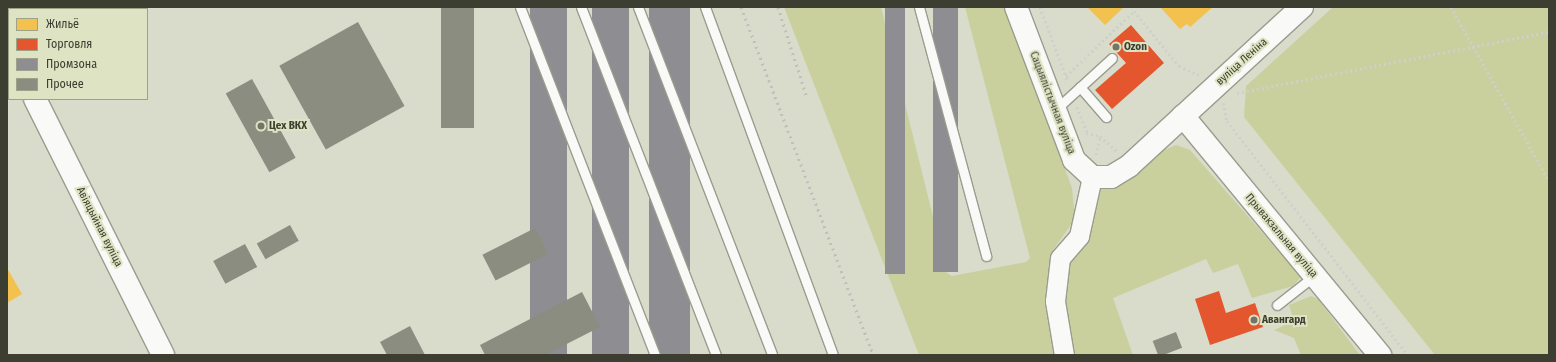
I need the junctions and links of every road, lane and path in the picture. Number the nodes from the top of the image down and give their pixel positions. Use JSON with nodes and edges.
{"nodes":[{"id":1,"x":520,"y":7,"type":"edge"},
{"id":2,"x":581,"y":7,"type":"edge"},
{"id":3,"x":638,"y":7,"type":"edge"},
{"id":4,"x":705,"y":7,"type":"edge"},
{"id":5,"x":919,"y":7,"type":"edge"},
{"id":6,"x":1016,"y":7,"type":"edge"},
{"id":7,"x":1040,"y":7,"type":"edge"},
{"id":8,"x":1302,"y":7,"type":"edge"},
{"id":9,"x":1451,"y":7,"type":"edge"},
{"id":10,"x":1549,"y":32,"type":"edge"},
{"id":11,"x":1475,"y":49,"type":"junction"},
{"id":12,"x":1112,"y":58,"type":"dead end"},
{"id":13,"x":1066,"y":76,"type":"junction"},
{"id":14,"x":1206,"y":79,"type":"dead end"},
{"id":15,"x":1080,"y":87,"type":"junction"},
{"id":16,"x":1073,"y":94,"type":"junction"},
{"id":17,"x":1234,"y":94,"type":"dead end"},
{"id":18,"x":36,"y":100,"type":"edge"},
{"id":19,"x":1221,"y":100,"type":"dead end"},
{"id":20,"x":1055,"y":110,"type":"junction"},
{"id":21,"x":1183,"y":116,"type":"junction"},
{"id":22,"x":1106,"y":117,"type":"dead end"},
{"id":23,"x":1087,"y":132,"type":"junction"},
{"id":24,"x":1083,"y":135,"type":"dead end"},
{"id":25,"x":1120,"y":155,"type":"dead end"},
{"id":26,"x":1092,"y":177,"type":"junction"},
{"id":27,"x":1549,"y":181,"type":"edge"},
{"id":28,"x":986,"y":256,"type":"dead end"},
{"id":29,"x":1314,"y":276,"type":"junction"},
{"id":30,"x":1277,"y":305,"type":"dead end"},
{"id":31,"x":163,"y":355,"type":"edge"},
{"id":32,"x":654,"y":355,"type":"edge"},
{"id":33,"x":716,"y":355,"type":"edge"},
{"id":34,"x":772,"y":355,"type":"edge"},
{"id":35,"x":833,"y":355,"type":"edge"},
{"id":36,"x":1064,"y":355,"type":"edge"},
{"id":37,"x":1380,"y":355,"type":"edge"},
{"id":38,"x":1408,"y":355,"type":"edge"}],
"edges":[{"from":1,"to":32,"type":"lane"},
{"from":2,"to":33,"type":"lane"},
{"from":3,"to":34,"type":"lane"},
{"from":4,"to":35,"type":"lane"},
{"from":5,"to":28,"type":"lane"},
{"from":6,"to":20,"type":"street","name":"Сацыялістычная вуліца"},
{"from":7,"to":13,"type":"path"},
{"from":8,"to":21,"type":"street","name":"вуліца Леніна"},
{"from":9,"to":11,"type":"path"},
{"from":10,"to":11,"type":"path"},
{"from":11,"to":17,"type":"path"},
{"from":11,"to":27,"type":"path"},
{"from":12,"to":15,"type":"lane"},
{"from":13,"to":14,"type":"path"},
{"from":13,"to":16,"type":"path"},
{"from":15,"to":16,"type":"lane"},
{"from":15,"to":22,"type":"lane"},
{"from":16,"to":20,"type":"lane"},
{"from":16,"to":23,"type":"path"},
{"from":18,"to":31,"type":"street","name":"Авіяцыйная вуліца"},
{"from":19,"to":38,"type":"path"},
{"from":20,"to":26,"type":"street","name":"Сацыялістычная вуліца"},
{"from":21,"to":26,"type":"street"},
{"from":21,"to":29,"type":"street","name":"Прывакзальная вуліца"},
{"from":23,"to":24,"type":"path"},
{"from":23,"to":25,"type":"path"},
{"from":26,"to":36,"type":"street"},
{"from":29,"to":30,"type":"lane"},
{"from":29,"to":37,"type":"street","name":"Прывакзальная вуліца"}]}
